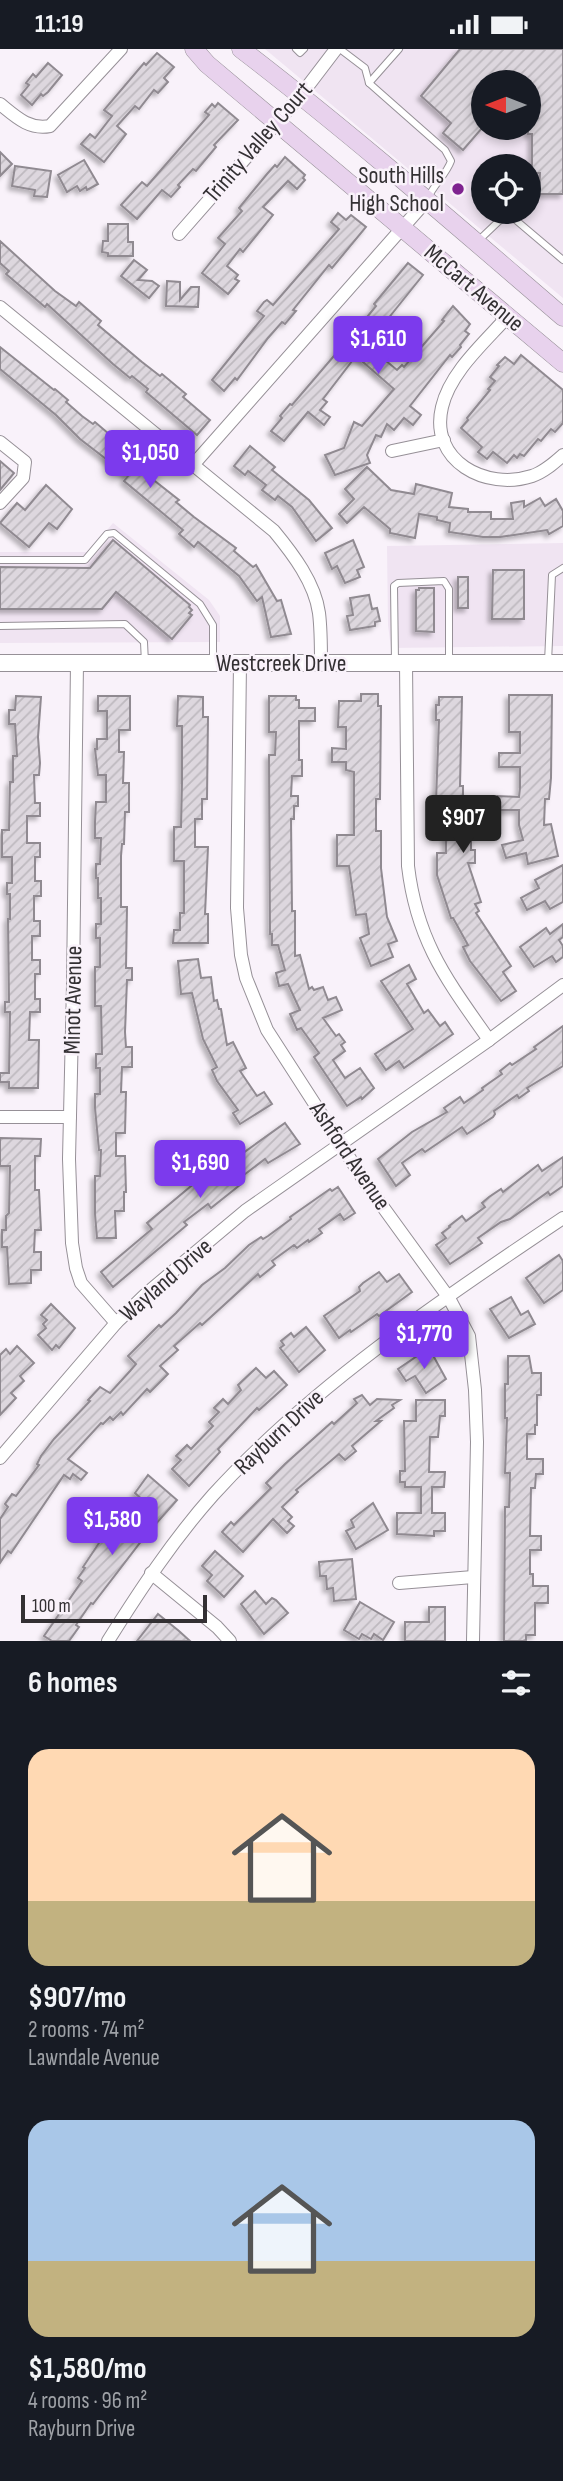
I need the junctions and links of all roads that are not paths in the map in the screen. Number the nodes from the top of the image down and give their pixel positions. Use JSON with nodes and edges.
{"nodes":[{"id":1,"x":121,"y":49,"type":"edge"},
{"id":2,"x":194,"y":49,"type":"edge"},
{"id":3,"x":296,"y":49,"type":"edge"},
{"id":4,"x":304,"y":49,"type":"edge"},
{"id":5,"x":338,"y":49,"type":"edge"},
{"id":6,"x":399,"y":49,"type":"edge"},
{"id":7,"x":251,"y":52,"type":"edge"},
{"id":8,"x":369,"y":83,"type":"junction"},
{"id":9,"x":301,"y":95,"type":"junction"},
{"id":10,"x":0,"y":104,"type":"edge"},
{"id":11,"x":276,"y":123,"type":"junction"},
{"id":12,"x":427,"y":199,"type":"junction"},
{"id":13,"x":402,"y":228,"type":"junction"},
{"id":14,"x":179,"y":234,"type":"dead end"},
{"id":15,"x":476,"y":242,"type":"junction"},
{"id":16,"x":563,"y":260,"type":"edge"},
{"id":17,"x":0,"y":307,"type":"edge"},
{"id":18,"x":508,"y":316,"type":"junction"},
{"id":19,"x":563,"y":317,"type":"edge"},
{"id":20,"x":563,"y":363,"type":"edge"},
{"id":21,"x":444,"y":440,"type":"junction"},
{"id":22,"x":0,"y":442,"type":"edge"},
{"id":23,"x":392,"y":451,"type":"dead end"},
{"id":24,"x":563,"y":454,"type":"edge"},
{"id":25,"x":193,"y":465,"type":"junction"},
{"id":26,"x":0,"y":503,"type":"edge"},
{"id":27,"x":0,"y":560,"type":"edge"},
{"id":28,"x":563,"y":568,"type":"edge"},
{"id":29,"x":0,"y":626,"type":"edge"},
{"id":30,"x":0,"y":663,"type":"edge"},
{"id":31,"x":76,"y":663,"type":"junction"},
{"id":32,"x":145,"y":663,"type":"junction"},
{"id":33,"x":213,"y":663,"type":"junction"},
{"id":34,"x":240,"y":663,"type":"junction"},
{"id":35,"x":321,"y":663,"type":"junction"},
{"id":36,"x":401,"y":663,"type":"junction"},
{"id":37,"x":449,"y":663,"type":"junction"},
{"id":38,"x":555,"y":663,"type":"edge"},
{"id":39,"x":563,"y":985,"type":"edge"},
{"id":40,"x":489,"y":1040,"type":"junction"},
{"id":41,"x":0,"y":1117,"type":"edge"},
{"id":42,"x":70,"y":1117,"type":"junction"},
{"id":43,"x":340,"y":1144,"type":"junction"},
{"id":44,"x":563,"y":1218,"type":"edge"},
{"id":45,"x":449,"y":1298,"type":"junction"},
{"id":46,"x":116,"y":1323,"type":"junction"},
{"id":47,"x":0,"y":1458,"type":"edge"},
{"id":48,"x":151,"y":1573,"type":"junction"},
{"id":49,"x":473,"y":1577,"type":"junction"},
{"id":50,"x":399,"y":1583,"type":"dead end"},
{"id":51,"x":108,"y":1641,"type":"edge"},
{"id":52,"x":230,"y":1641,"type":"edge"},
{"id":53,"x":473,"y":1641,"type":"edge"}],
"edges":[{"from":1,"to":10,"type":"street"},
{"from":2,"to":11,"type":"main road","name":"McCart Avenue"},
{"from":3,"to":4,"type":"lane"},
{"from":5,"to":8,"type":"lane"},
{"from":5,"to":9,"type":"street","name":"Trinity Valley Court"},
{"from":6,"to":8,"type":"lane"},
{"from":7,"to":9,"type":"main road","name":"McCart Avenue"},
{"from":8,"to":12,"type":"lane"},
{"from":9,"to":11,"type":"street","name":"Trinity Valley Court"},
{"from":9,"to":12,"type":"main road","name":"McCart Avenue"},
{"from":11,"to":13,"type":"main road","name":"McCart Avenue"},
{"from":11,"to":14,"type":"street","name":"Trinity Valley Court"},
{"from":12,"to":13,"type":"street"},
{"from":12,"to":15,"type":"main road","name":"McCart Avenue"},
{"from":13,"to":18,"type":"main road","name":"McCart Avenue"},
{"from":13,"to":25,"type":"street"},
{"from":15,"to":16,"type":"lane"},
{"from":15,"to":19,"type":"main road","name":"McCart Avenue"},
{"from":17,"to":25,"type":"street"},
{"from":18,"to":20,"type":"main road","name":"McCart Avenue"},
{"from":18,"to":21,"type":"street"},
{"from":21,"to":23,"type":"street"},
{"from":21,"to":24,"type":"street"},
{"from":22,"to":26,"type":"street"},
{"from":25,"to":35,"type":"street"},
{"from":27,"to":33,"type":"lane"},
{"from":28,"to":38,"type":"lane"},
{"from":29,"to":32,"type":"lane"},
{"from":30,"to":31,"type":"street","name":"Westcreek Drive"},
{"from":31,"to":32,"type":"street","name":"Westcreek Drive"},
{"from":31,"to":42,"type":"street","name":"Minot Avenue"},
{"from":32,"to":33,"type":"street","name":"Westcreek Drive"},
{"from":33,"to":34,"type":"street","name":"Westcreek Drive"},
{"from":34,"to":35,"type":"street","name":"Westcreek Drive"},
{"from":34,"to":43,"type":"street","name":"Ashford Avenue"},
{"from":35,"to":36,"type":"street","name":"Westcreek Drive"},
{"from":36,"to":37,"type":"street","name":"Westcreek Drive"},
{"from":36,"to":37,"type":"lane"},
{"from":36,"to":40,"type":"street"},
{"from":37,"to":38,"type":"street","name":"Westcreek Drive"},
{"from":39,"to":40,"type":"street","name":"Wayland Drive"},
{"from":40,"to":43,"type":"street","name":"Wayland Drive"},
{"from":41,"to":42,"type":"street"},
{"from":42,"to":46,"type":"street","name":"Minot Avenue"},
{"from":43,"to":45,"type":"street","name":"Ashford Avenue"},
{"from":43,"to":46,"type":"street","name":"Wayland Drive"},
{"from":44,"to":45,"type":"street","name":"Rayburn Drive"},
{"from":45,"to":48,"type":"street","name":"Rayburn Drive"},
{"from":45,"to":49,"type":"street","name":"Ashford Avenue"},
{"from":46,"to":47,"type":"street","name":"Wayland Drive"},
{"from":48,"to":51,"type":"street","name":"Rayburn Drive"},
{"from":48,"to":52,"type":"street"},
{"from":49,"to":50,"type":"street"},
{"from":49,"to":53,"type":"street","name":"Ashford Avenue"}]}
